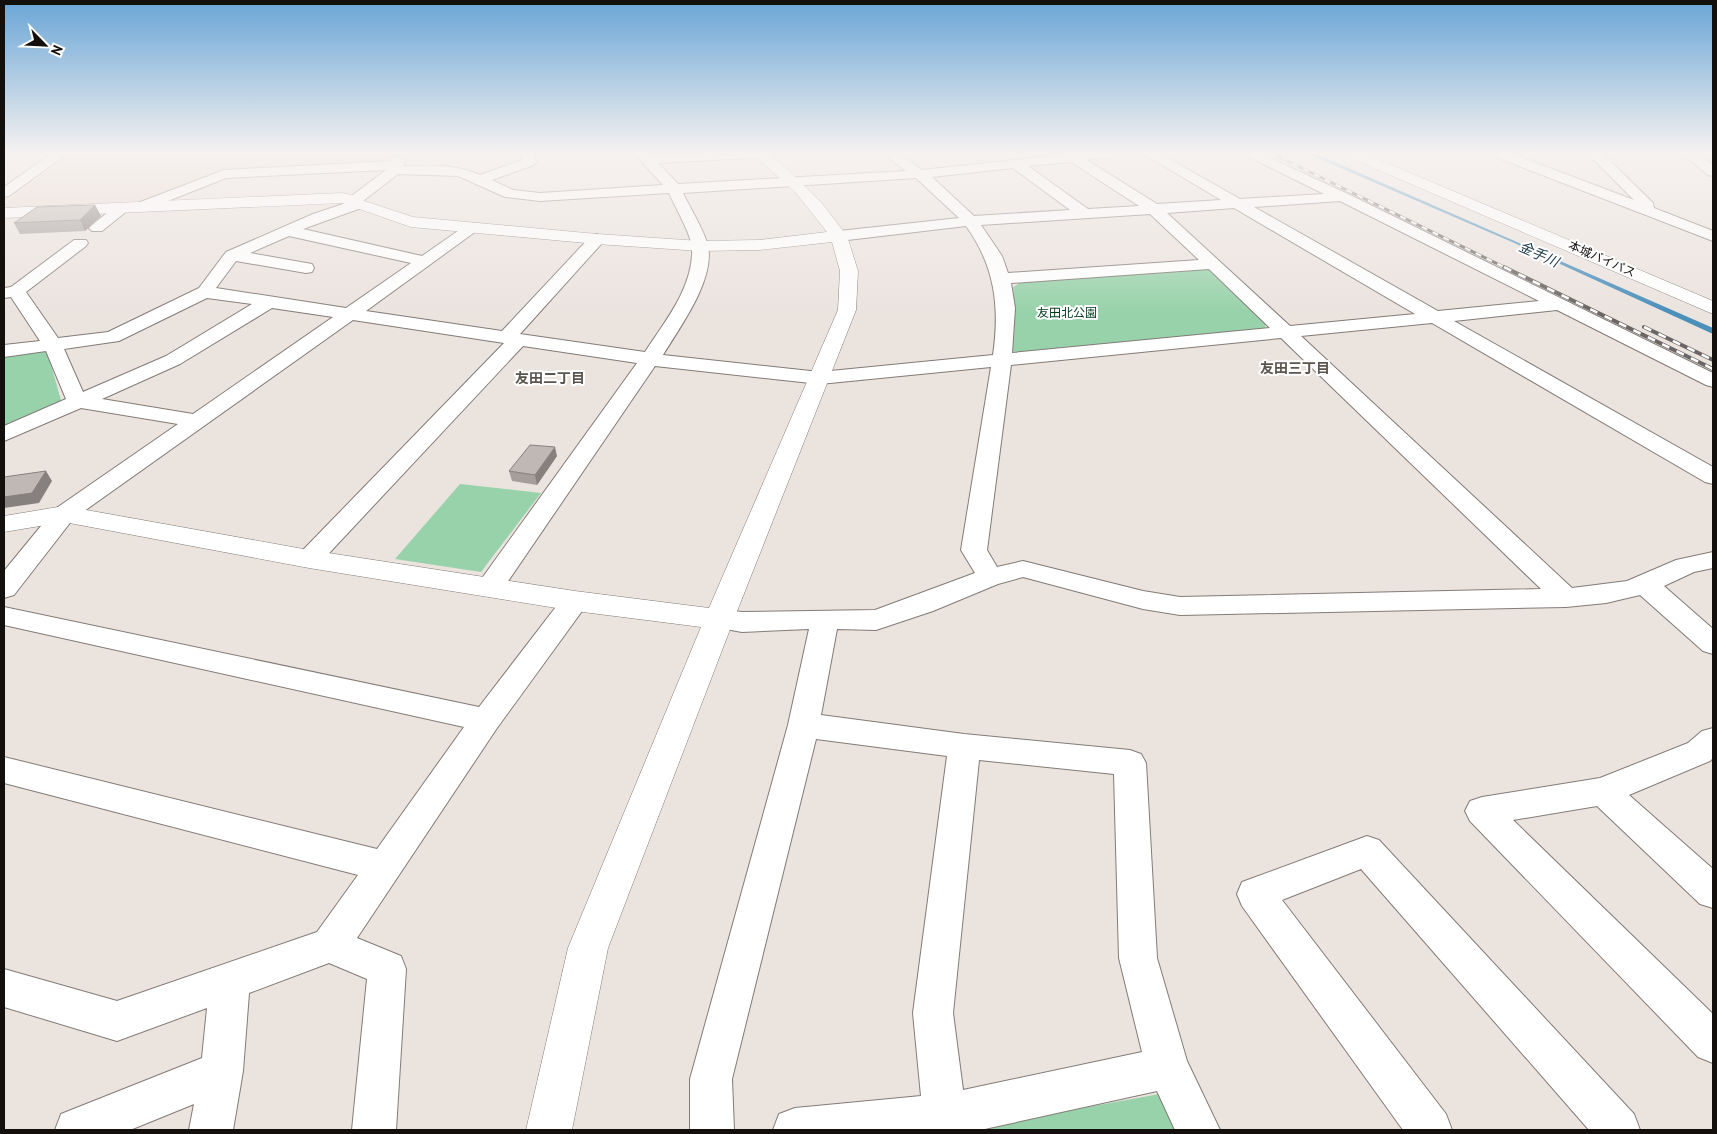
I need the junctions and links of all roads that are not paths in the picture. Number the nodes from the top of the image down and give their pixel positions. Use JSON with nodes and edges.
{"nodes":[{"id":1,"x":164,"y":206,"type":"edge"},
{"id":2,"x":347,"y":206,"type":"edge"},
{"id":3,"x":368,"y":206,"type":"edge"},
{"id":4,"x":682,"y":206,"type":"edge"},
{"id":5,"x":814,"y":206,"type":"edge"},
{"id":6,"x":956,"y":206,"type":"edge"},
{"id":7,"x":1074,"y":206,"type":"edge"},
{"id":8,"x":1150,"y":206,"type":"edge"},
{"id":9,"x":1187,"y":206,"type":"edge"},
{"id":10,"x":1240,"y":206,"type":"edge"},
{"id":11,"x":1361,"y":206,"type":"edge"},
{"id":12,"x":1475,"y":206,"type":"edge"},
{"id":13,"x":1492,"y":206,"type":"edge"},
{"id":14,"x":1638,"y":206,"type":"edge"},
{"id":15,"x":1648,"y":206,"type":"edge"},
{"id":16,"x":140,"y":207,"type":"joint"},
{"id":17,"x":122,"y":208,"type":"junction"},
{"id":18,"x":1153,"y":208,"type":"junction"},
{"id":19,"x":1646,"y":209,"type":"junction"},
{"id":20,"x":4,"y":213,"type":"edge"},
{"id":21,"x":1084,"y":213,"type":"junction"},
{"id":22,"x":970,"y":221,"type":"junction"},
{"id":23,"x":97,"y":228,"type":"dead end"},
{"id":24,"x":471,"y":229,"type":"junction"},
{"id":25,"x":289,"y":231,"type":"junction"},
{"id":26,"x":839,"y":236,"type":"junction"},
{"id":27,"x":1713,"y":236,"type":"edge"},
{"id":28,"x":597,"y":239,"type":"junction"},
{"id":29,"x":80,"y":243,"type":"dead end"},
{"id":30,"x":700,"y":246,"type":"junction"},
{"id":31,"x":232,"y":255,"type":"junction"},
{"id":32,"x":423,"y":262,"type":"junction"},
{"id":33,"x":1212,"y":264,"type":"junction"},
{"id":34,"x":306,"y":268,"type":"dead end"},
{"id":35,"x":1001,"y":279,"type":"junction"},
{"id":36,"x":10,"y":292,"type":"edge"},
{"id":37,"x":206,"y":292,"type":"junction"},
{"id":38,"x":1713,"y":299,"type":"edge"},
{"id":39,"x":269,"y":302,"type":"junction"},
{"id":40,"x":1558,"y":305,"type":"junction"},
{"id":41,"x":1713,"y":308,"type":"edge"},
{"id":42,"x":347,"y":314,"type":"junction"},
{"id":43,"x":1433,"y":316,"type":"junction"},
{"id":44,"x":1285,"y":332,"type":"junction"},
{"id":45,"x":512,"y":339,"type":"junction"},
{"id":46,"x":52,"y":344,"type":"junction"},
{"id":47,"x":4,"y":351,"type":"edge"},
{"id":48,"x":650,"y":359,"type":"junction"},
{"id":49,"x":1001,"y":360,"type":"junction"},
{"id":50,"x":820,"y":378,"type":"junction"},
{"id":51,"x":1713,"y":381,"type":"edge"},
{"id":52,"x":77,"y":401,"type":"junction"},
{"id":53,"x":196,"y":421,"type":"junction"},
{"id":54,"x":4,"y":434,"type":"edge"},
{"id":55,"x":1713,"y":477,"type":"edge"},
{"id":56,"x":64,"y":514,"type":"junction"},
{"id":57,"x":4,"y":524,"type":"edge"},
{"id":58,"x":309,"y":559,"type":"junction"},
{"id":59,"x":1713,"y":560,"type":"edge"},
{"id":60,"x":990,"y":577,"type":"junction"},
{"id":61,"x":1644,"y":585,"type":"junction"},
{"id":62,"x":490,"y":588,"type":"junction"},
{"id":63,"x":4,"y":589,"type":"edge"},
{"id":64,"x":1566,"y":598,"type":"junction"},
{"id":65,"x":575,"y":601,"type":"junction"},
{"id":66,"x":4,"y":616,"type":"edge"},
{"id":67,"x":720,"y":619,"type":"junction"},
{"id":68,"x":825,"y":619,"type":"junction"},
{"id":69,"x":1713,"y":644,"type":"edge"},
{"id":70,"x":486,"y":720,"type":"junction"},
{"id":71,"x":804,"y":726,"type":"junction"},
{"id":72,"x":964,"y":746,"type":"junction"},
{"id":73,"x":1709,"y":752,"type":"edge"},
{"id":74,"x":4,"y":770,"type":"edge"},
{"id":75,"x":1603,"y":791,"type":"junction"},
{"id":76,"x":384,"y":866,"type":"junction"},
{"id":77,"x":1713,"y":892,"type":"edge"},
{"id":78,"x":330,"y":945,"type":"junction"},
{"id":79,"x":230,"y":980,"type":"junction"},
{"id":80,"x":4,"y":988,"type":"edge"},
{"id":81,"x":1713,"y":1042,"type":"edge"},
{"id":82,"x":1168,"y":1068,"type":"junction"},
{"id":83,"x":222,"y":1071,"type":"junction"},
{"id":84,"x":947,"y":1123,"type":"edge"},
{"id":85,"x":76,"y":1130,"type":"edge"},
{"id":86,"x":211,"y":1130,"type":"edge"},
{"id":87,"x":374,"y":1130,"type":"edge"},
{"id":88,"x":549,"y":1130,"type":"edge"},
{"id":89,"x":712,"y":1130,"type":"edge"},
{"id":90,"x":795,"y":1130,"type":"edge"},
{"id":91,"x":1198,"y":1130,"type":"edge"},
{"id":92,"x":1430,"y":1130,"type":"edge"},
{"id":93,"x":1618,"y":1130,"type":"edge"}],
"edges":[{"from":1,"to":16,"type":"main road"},
{"from":2,"to":25,"type":"street"},
{"from":3,"to":24,"type":"main road"},
{"from":4,"to":30,"type":"street"},
{"from":5,"to":26,"type":"main road"},
{"from":6,"to":22,"type":"street"},
{"from":7,"to":21,"type":"street"},
{"from":8,"to":18,"type":"street"},
{"from":9,"to":18,"type":"street"},
{"from":10,"to":43,"type":"street"},
{"from":11,"to":40,"type":"street"},
{"from":12,"to":41,"type":"main road","name":"本城バイパス"},
{"from":13,"to":38,"type":"main road","name":"本城バイパス"},
{"from":14,"to":19,"type":"street"},
{"from":15,"to":19,"type":"street"},
{"from":16,"to":17,"type":"main road"},
{"from":17,"to":20,"type":"main road"},
{"from":17,"to":23,"type":"street"},
{"from":18,"to":21,"type":"street"},
{"from":18,"to":33,"type":"street"},
{"from":19,"to":27,"type":"street"},
{"from":21,"to":22,"type":"street"},
{"from":22,"to":26,"type":"street"},
{"from":22,"to":35,"type":"street"},
{"from":24,"to":28,"type":"main road"},
{"from":24,"to":32,"type":"street"},
{"from":25,"to":31,"type":"street"},
{"from":25,"to":32,"type":"street"},
{"from":26,"to":30,"type":"main road"},
{"from":26,"to":50,"type":"main road"},
{"from":28,"to":30,"type":"main road"},
{"from":28,"to":45,"type":"street"},
{"from":29,"to":36,"type":"street"},
{"from":30,"to":48,"type":"street"},
{"from":31,"to":34,"type":"street"},
{"from":31,"to":37,"type":"street"},
{"from":32,"to":42,"type":"street"},
{"from":33,"to":35,"type":"street"},
{"from":33,"to":44,"type":"street"},
{"from":35,"to":49,"type":"street"},
{"from":36,"to":46,"type":"street"},
{"from":37,"to":39,"type":"street"},
{"from":37,"to":46,"type":"street"},
{"from":39,"to":42,"type":"street"},
{"from":39,"to":52,"type":"street"},
{"from":40,"to":43,"type":"street"},
{"from":40,"to":51,"type":"street"},
{"from":42,"to":45,"type":"street"},
{"from":42,"to":53,"type":"street"},
{"from":43,"to":44,"type":"street"},
{"from":43,"to":55,"type":"street"},
{"from":44,"to":49,"type":"street"},
{"from":44,"to":64,"type":"street"},
{"from":45,"to":48,"type":"street"},
{"from":45,"to":58,"type":"street"},
{"from":46,"to":47,"type":"street"},
{"from":46,"to":52,"type":"street"},
{"from":48,"to":50,"type":"street"},
{"from":48,"to":62,"type":"street"},
{"from":49,"to":50,"type":"street"},
{"from":49,"to":60,"type":"street"},
{"from":50,"to":67,"type":"main road"},
{"from":52,"to":53,"type":"street"},
{"from":52,"to":54,"type":"street"},
{"from":53,"to":56,"type":"street"},
{"from":56,"to":57,"type":"main road"},
{"from":56,"to":58,"type":"main road"},
{"from":56,"to":63,"type":"street"},
{"from":58,"to":62,"type":"main road"},
{"from":59,"to":61,"type":"street"},
{"from":60,"to":64,"type":"street"},
{"from":60,"to":68,"type":"street"},
{"from":61,"to":64,"type":"street"},
{"from":61,"to":69,"type":"street"},
{"from":62,"to":65,"type":"main road"},
{"from":65,"to":67,"type":"main road"},
{"from":65,"to":70,"type":"street"},
{"from":66,"to":70,"type":"street"},
{"from":67,"to":68,"type":"street"},
{"from":67,"to":88,"type":"main road"},
{"from":68,"to":71,"type":"street"},
{"from":70,"to":76,"type":"street"},
{"from":71,"to":72,"type":"street"},
{"from":71,"to":89,"type":"street"},
{"from":72,"to":82,"type":"street"},
{"from":72,"to":84,"type":"street"},
{"from":73,"to":75,"type":"street"},
{"from":74,"to":76,"type":"street"},
{"from":75,"to":77,"type":"street"},
{"from":75,"to":81,"type":"street"},
{"from":76,"to":78,"type":"street"},
{"from":78,"to":79,"type":"street"},
{"from":78,"to":87,"type":"street"},
{"from":79,"to":80,"type":"street"},
{"from":79,"to":83,"type":"street"},
{"from":82,"to":84,"type":"street"},
{"from":82,"to":91,"type":"street"},
{"from":83,"to":85,"type":"street"},
{"from":83,"to":86,"type":"street"},
{"from":84,"to":90,"type":"street"},
{"from":92,"to":93,"type":"street"}]}
